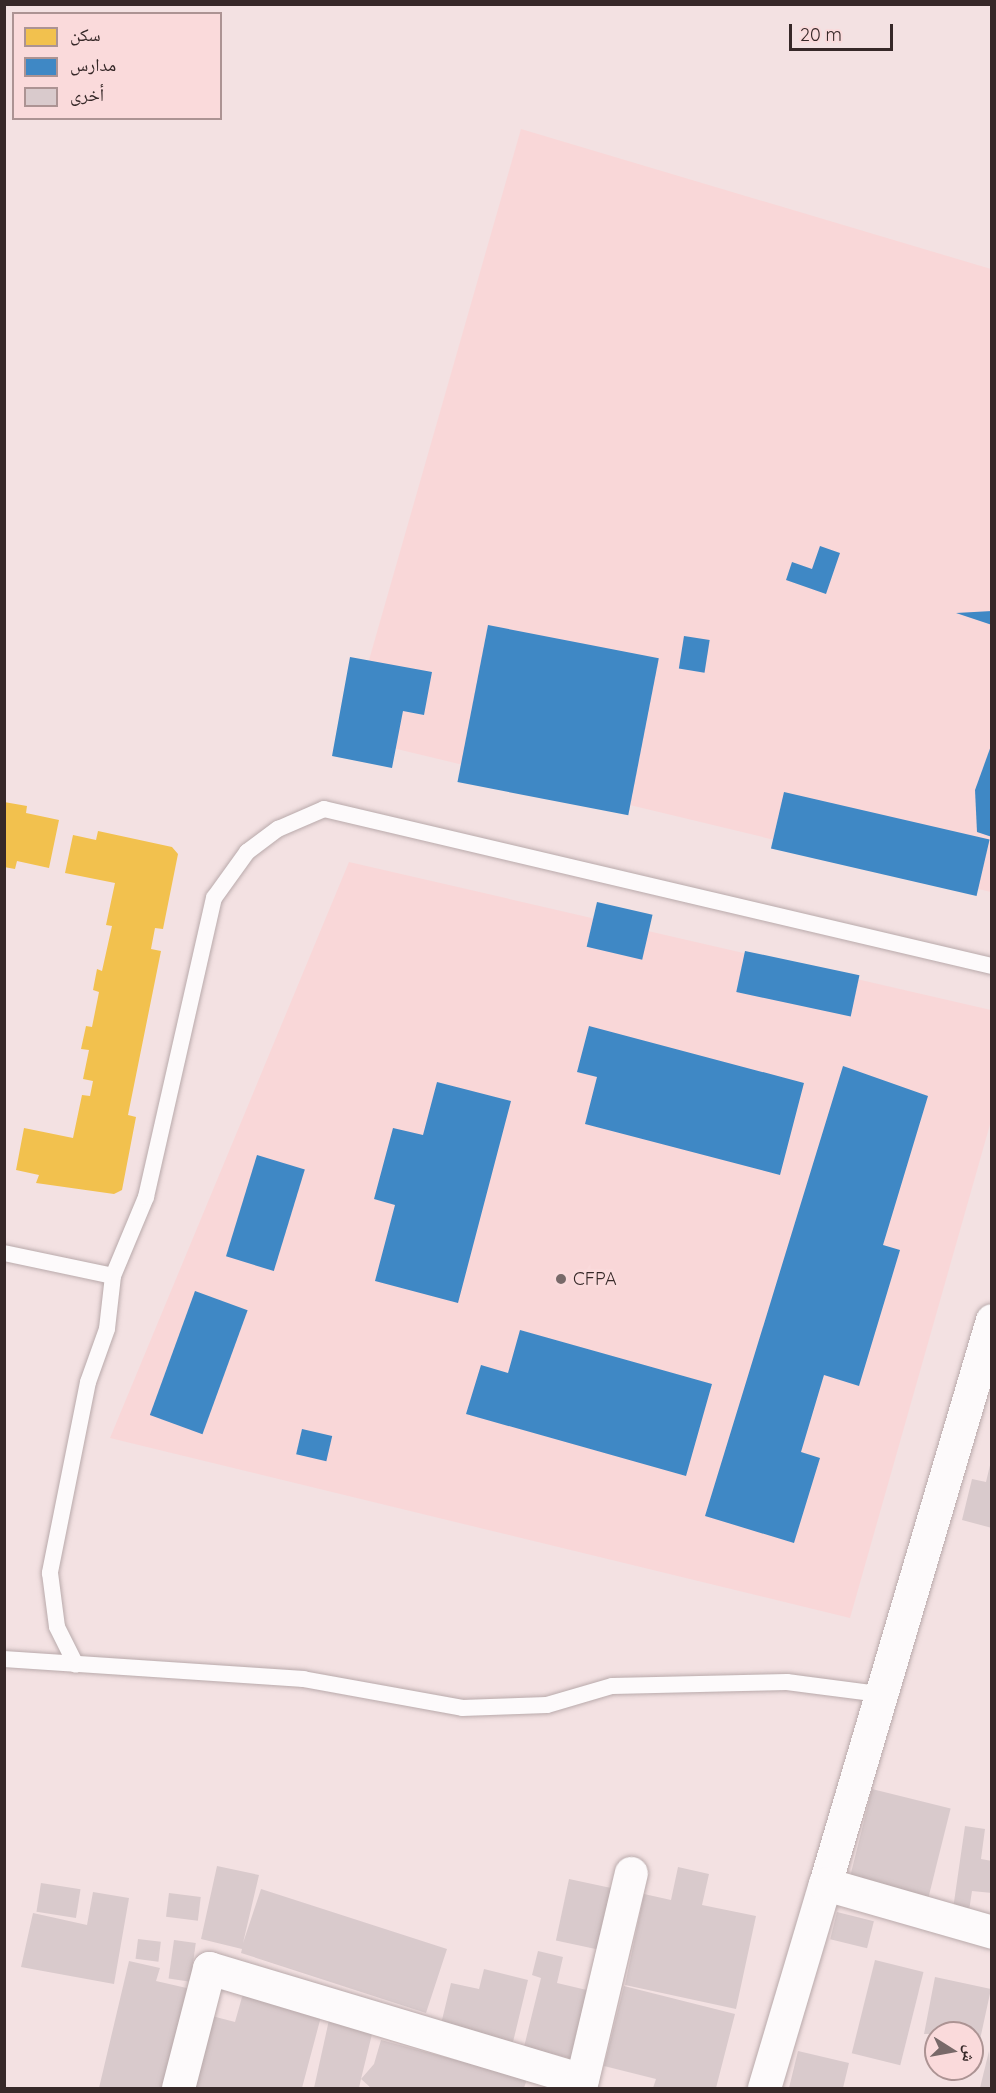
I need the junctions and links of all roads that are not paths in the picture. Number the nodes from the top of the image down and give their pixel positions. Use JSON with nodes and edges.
{"nodes":[{"id":1,"x":992,"y":966,"type":"edge"},
{"id":2,"x":4,"y":1253,"type":"edge"},
{"id":3,"x":113,"y":1276,"type":"junction"},
{"id":4,"x":992,"y":1320,"type":"edge"},
{"id":5,"x":4,"y":1659,"type":"edge"},
{"id":6,"x":76,"y":1665,"type":"junction"},
{"id":7,"x":880,"y":1694,"type":"junction"},
{"id":8,"x":631,"y":1873,"type":"dead end"},
{"id":9,"x":825,"y":1884,"type":"junction"},
{"id":10,"x":992,"y":1932,"type":"edge"},
{"id":11,"x":581,"y":2084,"type":"edge"},
{"id":12,"x":178,"y":2088,"type":"edge"},
{"id":13,"x":764,"y":2088,"type":"edge"}],
"edges":[{"from":1,"to":3,"type":"lane"},
{"from":2,"to":3,"type":"lane"},
{"from":3,"to":6,"type":"lane"},
{"from":4,"to":7,"type":"street"},
{"from":5,"to":6,"type":"lane"},
{"from":6,"to":7,"type":"lane"},
{"from":7,"to":9,"type":"street"},
{"from":8,"to":11,"type":"street"},
{"from":9,"to":10,"type":"street"},
{"from":9,"to":13,"type":"street"},
{"from":11,"to":12,"type":"street"}]}
